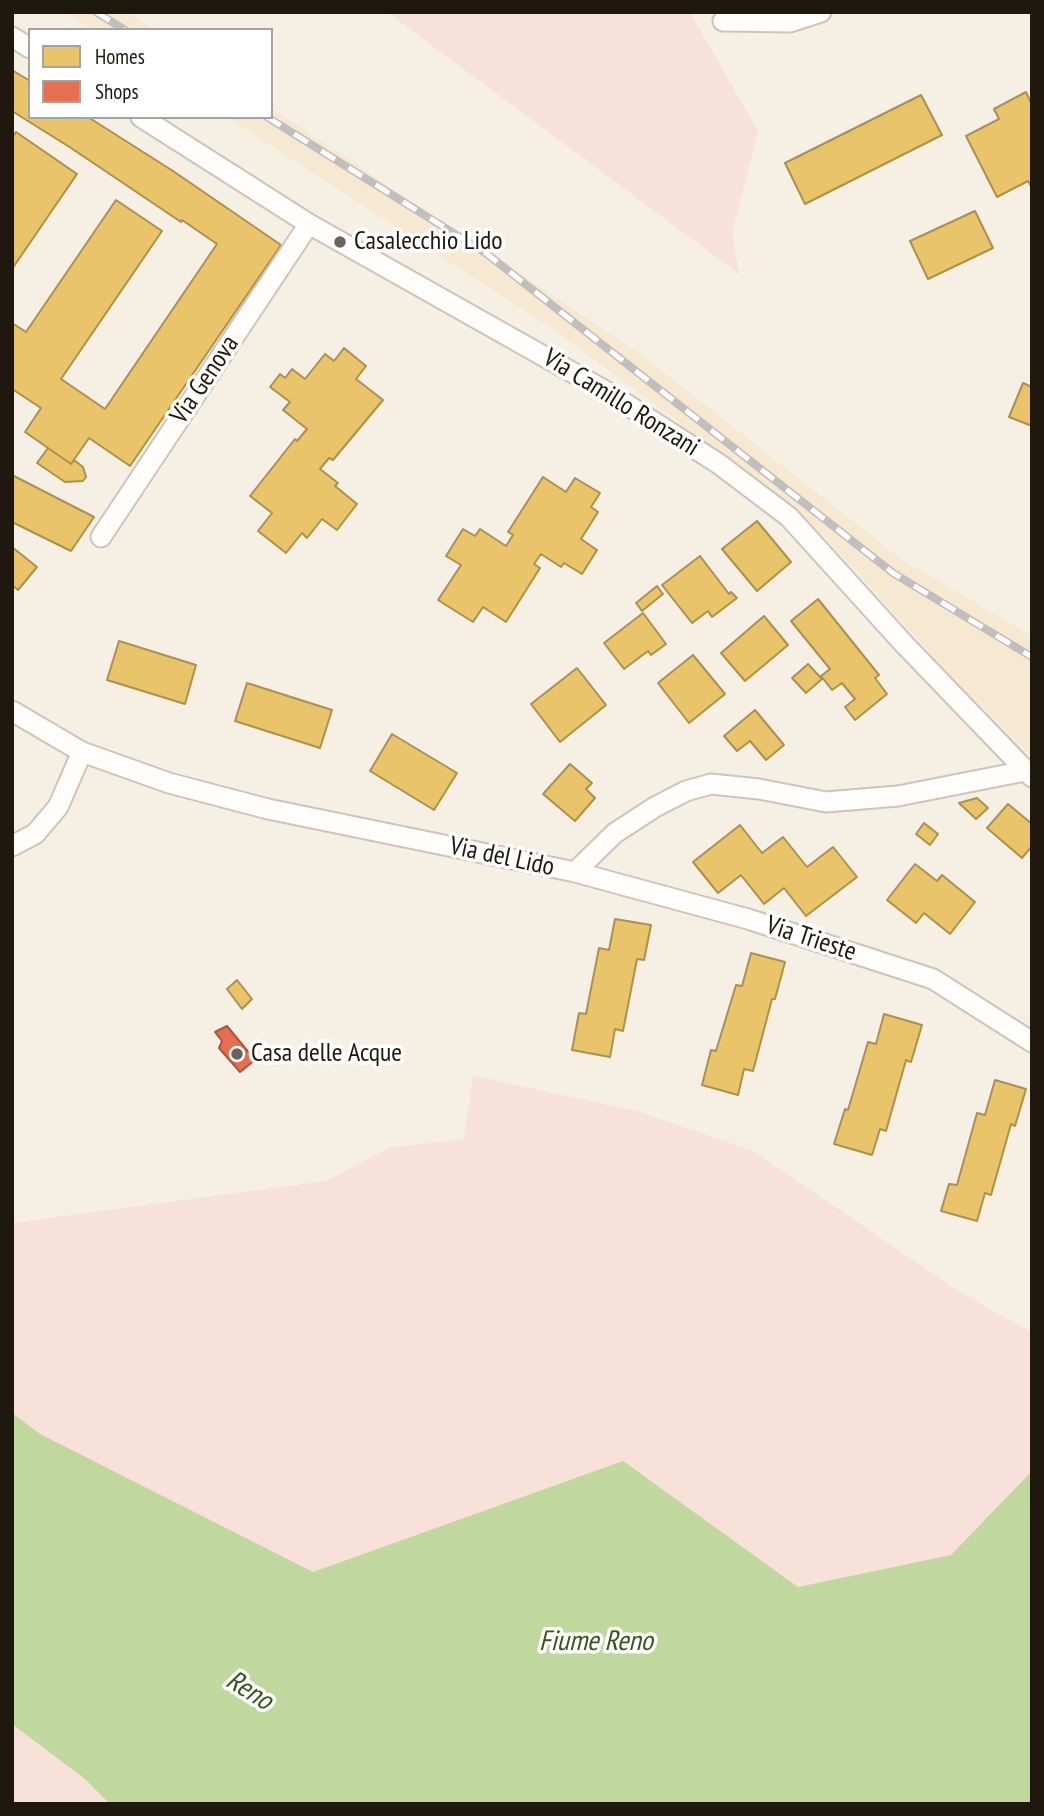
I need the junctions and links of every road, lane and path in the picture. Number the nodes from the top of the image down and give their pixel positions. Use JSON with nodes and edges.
{"nodes":[{"id":1,"x":821,"y":12,"type":"edge"},
{"id":2,"x":723,"y":22,"type":"dead end"},
{"id":3,"x":12,"y":37,"type":"edge"},
{"id":4,"x":28,"y":47,"type":"edge"},
{"id":5,"x":144,"y":119,"type":"edge"},
{"id":6,"x":309,"y":224,"type":"junction"},
{"id":7,"x":101,"y":537,"type":"dead end"},
{"id":8,"x":12,"y":710,"type":"edge"},
{"id":9,"x":82,"y":752,"type":"junction"},
{"id":10,"x":1028,"y":774,"type":"edge"},
{"id":11,"x":12,"y":846,"type":"edge"},
{"id":12,"x":575,"y":872,"type":"junction"},
{"id":13,"x":1032,"y":1042,"type":"edge"}],
"edges":[{"from":1,"to":2,"type":"street"},
{"from":3,"to":4,"type":"street"},
{"from":5,"to":6,"type":"street","name":"Via Camillo Ronzani"},
{"from":6,"to":7,"type":"street","name":"Via Genova"},
{"from":6,"to":10,"type":"street","name":"Via Camillo Ronzani"},
{"from":8,"to":9,"type":"street","name":"Via del Lido"},
{"from":9,"to":11,"type":"street"},
{"from":9,"to":12,"type":"street","name":"Via del Lido"},
{"from":10,"to":12,"type":"street","name":"Via del Lido"},
{"from":12,"to":13,"type":"street","name":"Via Trieste"}]}
